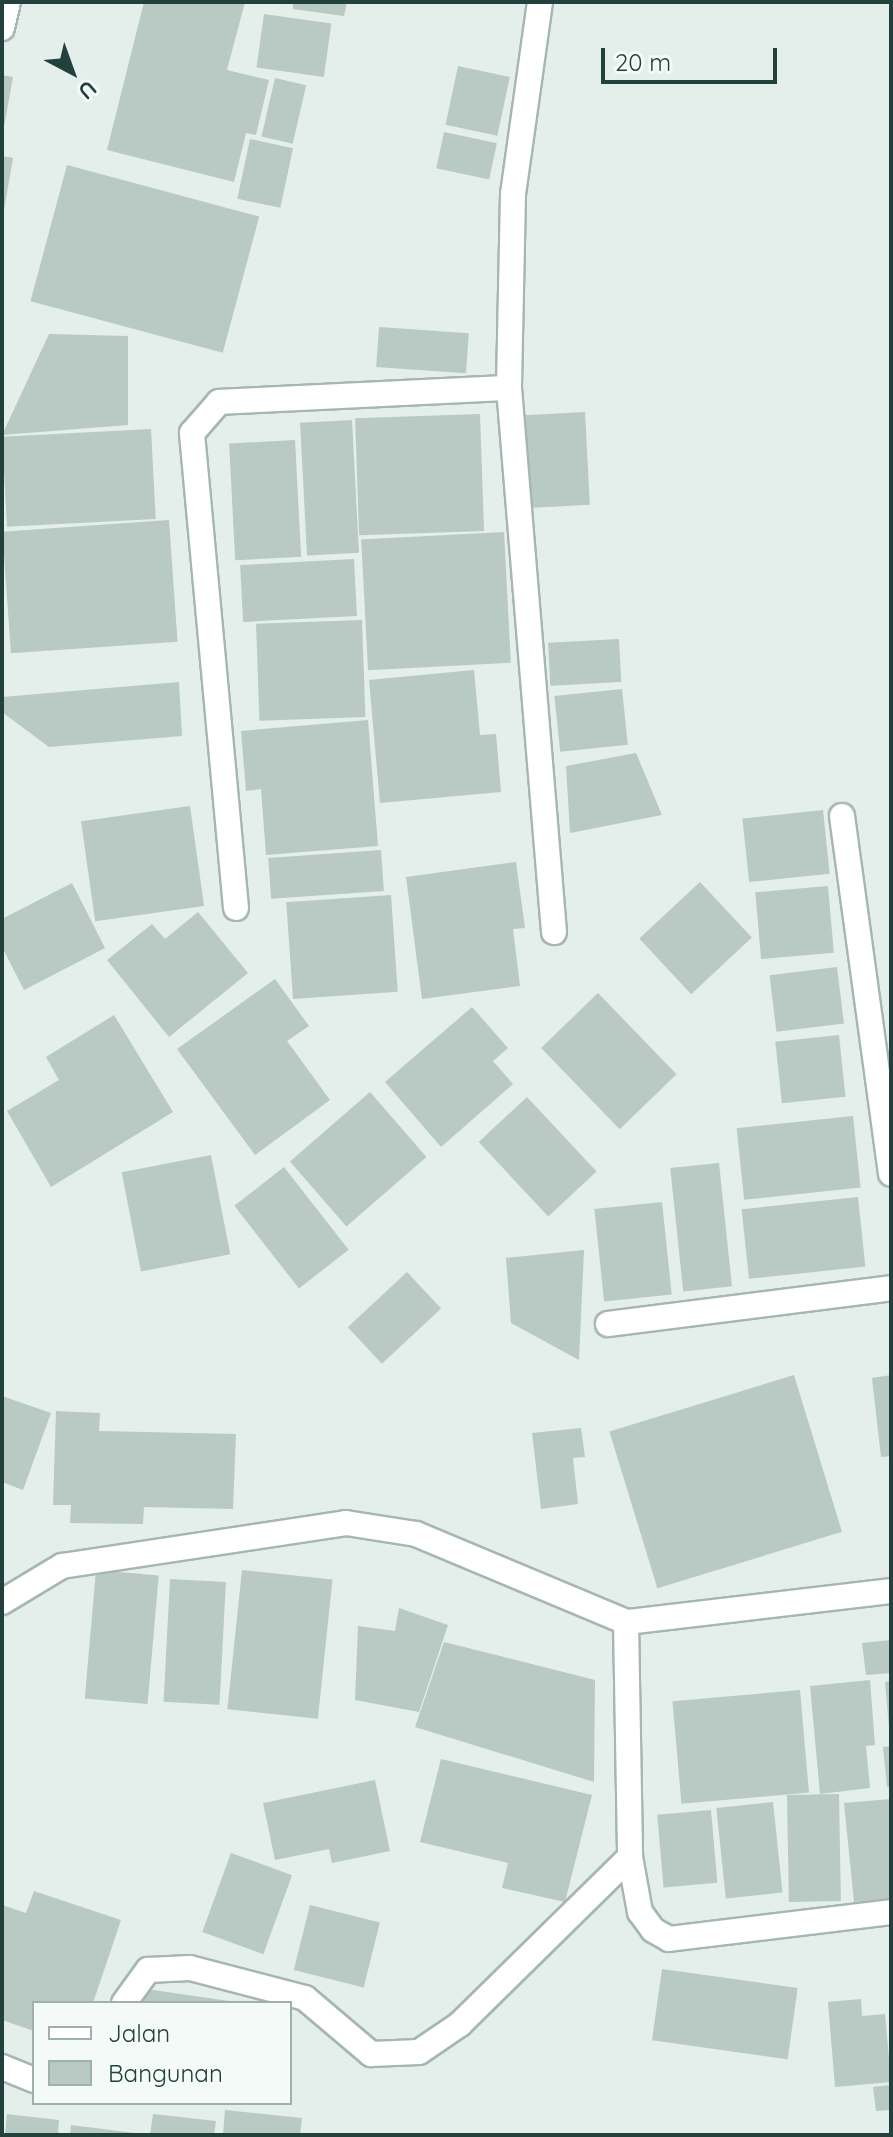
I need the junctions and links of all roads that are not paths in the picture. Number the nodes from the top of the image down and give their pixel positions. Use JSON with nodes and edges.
{"nodes":[{"id":1,"x":8,"y":2,"type":"edge"},
{"id":2,"x":540,"y":2,"type":"edge"},
{"id":3,"x":2,"y":28,"type":"edge"},
{"id":4,"x":509,"y":388,"type":"junction"},
{"id":5,"x":842,"y":816,"type":"dead end"},
{"id":6,"x":236,"y":908,"type":"dead end"},
{"id":7,"x":554,"y":932,"type":"dead end"},
{"id":8,"x":891,"y":1174,"type":"edge"},
{"id":9,"x":891,"y":1288,"type":"edge"},
{"id":10,"x":608,"y":1324,"type":"dead end"},
{"id":11,"x":891,"y":1591,"type":"edge"},
{"id":12,"x":2,"y":1602,"type":"edge"},
{"id":13,"x":626,"y":1622,"type":"junction"},
{"id":14,"x":630,"y":1857,"type":"junction"},
{"id":15,"x":891,"y":1912,"type":"edge"},
{"id":16,"x":125,"y":2001,"type":"edge"},
{"id":17,"x":2,"y":2067,"type":"edge"},
{"id":18,"x":32,"y":2079,"type":"edge"}],
"edges":[{"from":1,"to":3,"type":"street"},
{"from":2,"to":4,"type":"street"},
{"from":4,"to":6,"type":"street"},
{"from":4,"to":7,"type":"street"},
{"from":5,"to":8,"type":"street"},
{"from":9,"to":10,"type":"street"},
{"from":11,"to":13,"type":"street"},
{"from":12,"to":13,"type":"street"},
{"from":13,"to":14,"type":"street"},
{"from":14,"to":15,"type":"street"},
{"from":14,"to":16,"type":"street"},
{"from":17,"to":18,"type":"street"}]}
